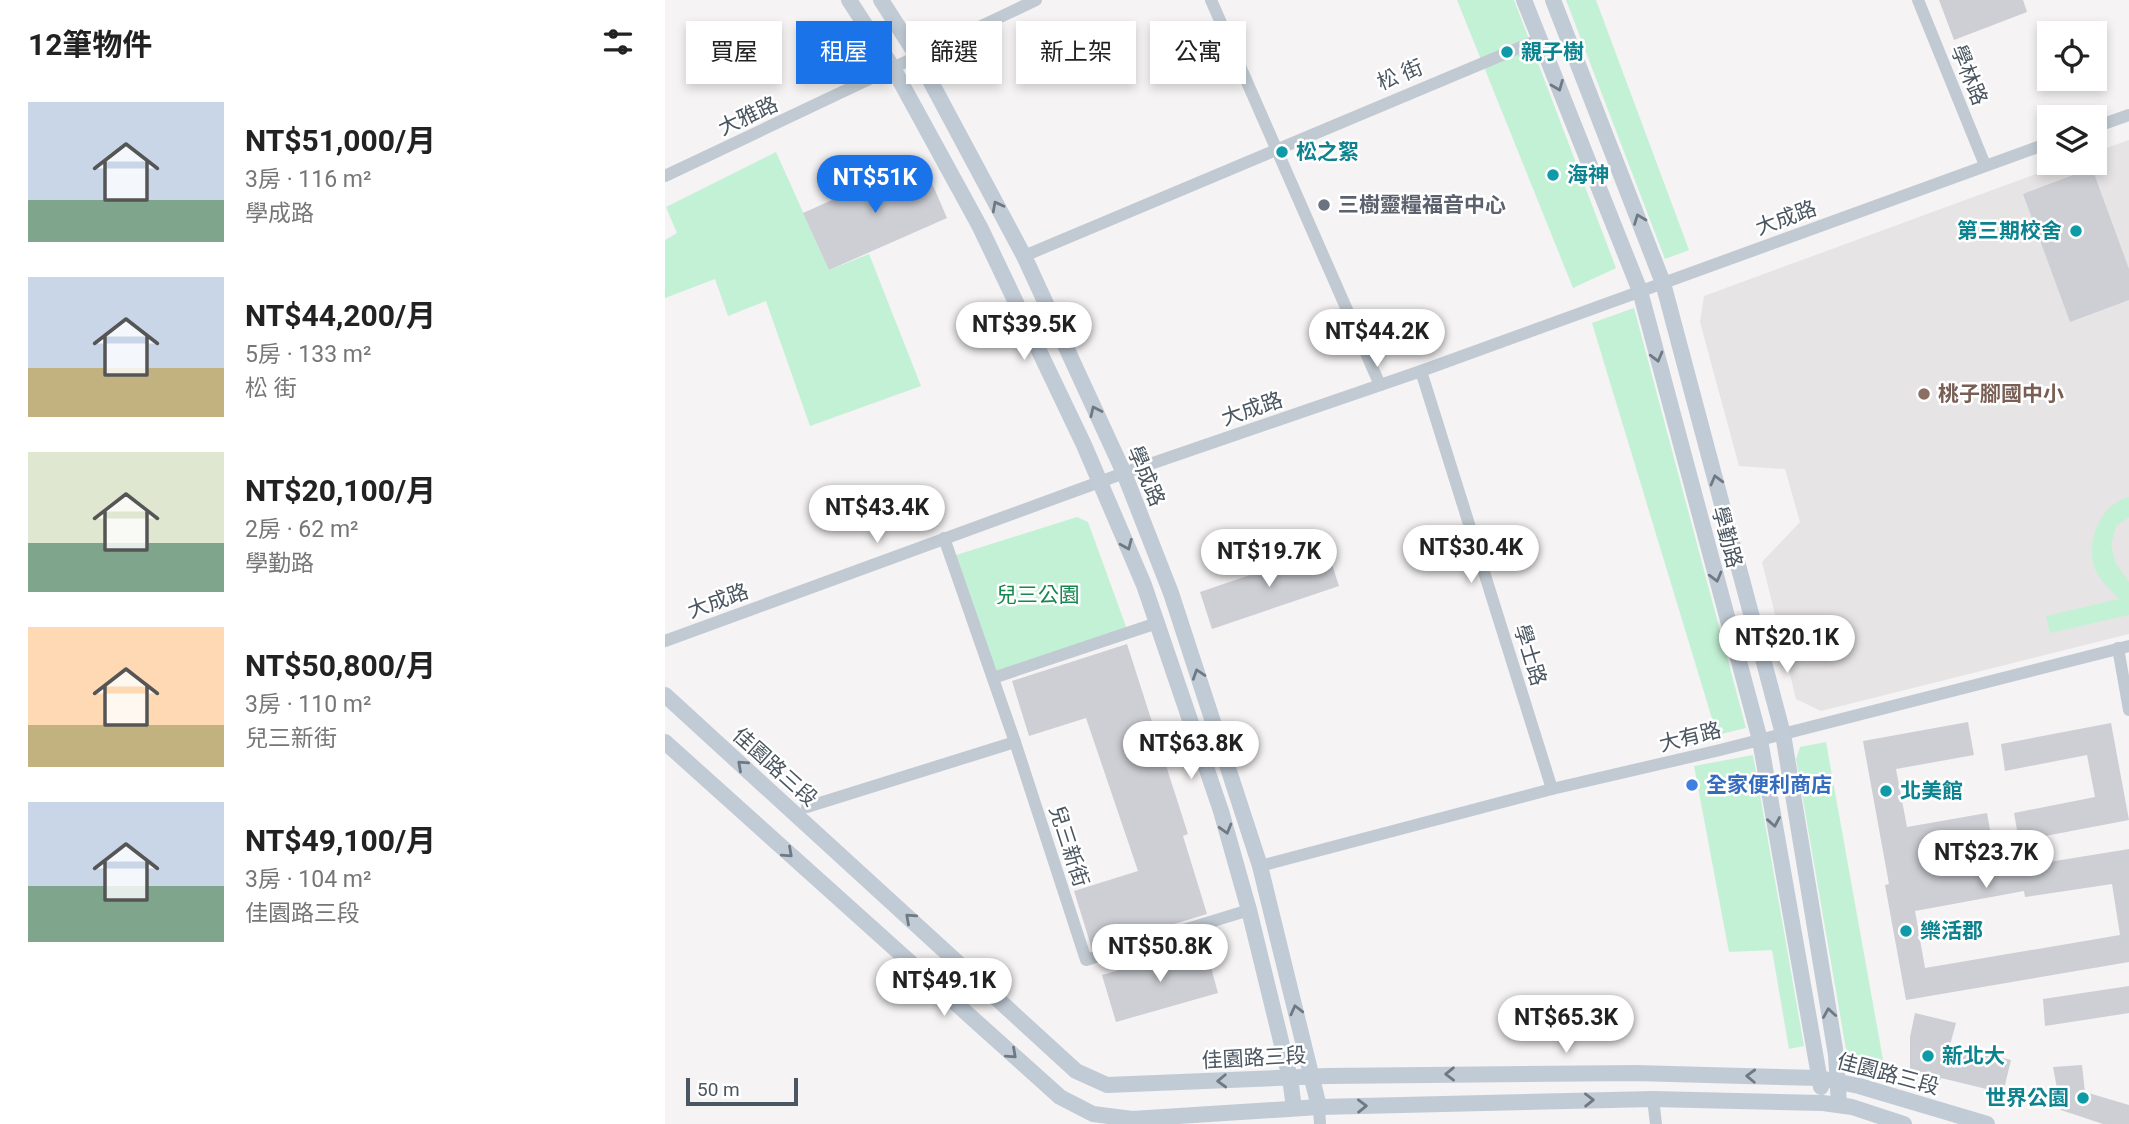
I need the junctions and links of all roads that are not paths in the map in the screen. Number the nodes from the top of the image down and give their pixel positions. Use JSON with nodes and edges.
{"nodes":[{"id":1,"x":849,"y":0,"type":"edge"},
{"id":2,"x":881,"y":0,"type":"edge"},
{"id":3,"x":1037,"y":0,"type":"edge"},
{"id":4,"x":1211,"y":0,"type":"edge"},
{"id":5,"x":1524,"y":0,"type":"edge"},
{"id":6,"x":1553,"y":0,"type":"edge"},
{"id":7,"x":1918,"y":0,"type":"edge"},
{"id":8,"x":993,"y":21,"type":"edge"},
{"id":9,"x":1540,"y":39,"type":"junction"},
{"id":10,"x":906,"y":40,"type":"edge"},
{"id":11,"x":906,"y":62,"type":"edge"},
{"id":12,"x":893,"y":68,"type":"junction"},
{"id":13,"x":932,"y":84,"type":"edge"},
{"id":14,"x":2129,"y":115,"type":"edge"},
{"id":15,"x":2107,"y":123,"type":"edge"},
{"id":16,"x":2037,"y":147,"type":"edge"},
{"id":17,"x":1276,"y":148,"type":"junction"},
{"id":18,"x":1985,"y":165,"type":"junction"},
{"id":19,"x":665,"y":176,"type":"edge"},
{"id":20,"x":1024,"y":256,"type":"junction"},
{"id":21,"x":1664,"y":283,"type":"junction"},
{"id":22,"x":1640,"y":292,"type":"junction"},
{"id":23,"x":1421,"y":371,"type":"junction"},
{"id":24,"x":1380,"y":385,"type":"junction"},
{"id":25,"x":1124,"y":473,"type":"junction"},
{"id":26,"x":1100,"y":482,"type":"junction"},
{"id":27,"x":944,"y":538,"type":"junction"},
{"id":28,"x":1157,"y":622,"type":"junction"},
{"id":29,"x":665,"y":640,"type":"edge"},
{"id":30,"x":2123,"y":647,"type":"edge"},
{"id":31,"x":993,"y":678,"type":"junction"},
{"id":32,"x":665,"y":695,"type":"edge"},
{"id":33,"x":2129,"y":709,"type":"edge"},
{"id":34,"x":1783,"y":734,"type":"junction"},
{"id":35,"x":1760,"y":740,"type":"junction"},
{"id":36,"x":665,"y":742,"type":"edge"},
{"id":37,"x":1015,"y":742,"type":"junction"},
{"id":38,"x":1552,"y":789,"type":"junction"},
{"id":39,"x":807,"y":807,"type":"dead end"},
{"id":40,"x":1260,"y":866,"type":"junction"},
{"id":41,"x":1249,"y":910,"type":"junction"},
{"id":42,"x":1313,"y":1076,"type":"junction"},
{"id":43,"x":1290,"y":1077,"type":"junction"},
{"id":44,"x":1819,"y":1078,"type":"junction"},
{"id":45,"x":1840,"y":1081,"type":"junction"},
{"id":46,"x":1653,"y":1099,"type":"junction"},
{"id":47,"x":1831,"y":1104,"type":"junction"},
{"id":48,"x":1319,"y":1107,"type":"junction"},
{"id":49,"x":1293,"y":1108,"type":"junction"},
{"id":50,"x":1244,"y":1117,"type":"edge"},
{"id":51,"x":1319,"y":1124,"type":"edge"},
{"id":52,"x":1656,"y":1124,"type":"edge"},
{"id":53,"x":1904,"y":1124,"type":"edge"},
{"id":54,"x":1987,"y":1124,"type":"edge"}],
"edges":[{"from":1,"to":12,"type":"street"},
{"from":2,"to":10,"type":"street","name":"學成路"},
{"from":3,"to":8,"type":"street","name":"大雅路"},
{"from":4,"to":17,"type":"street"},
{"from":5,"to":9,"type":"street","name":"學勤路"},
{"from":21,"to":6,"type":"street","name":"學勤路","one_way":true},
{"from":7,"to":18,"type":"street","name":"學林路"},
{"from":9,"to":17,"type":"street","name":"松 街"},
{"from":9,"to":22,"type":"street","name":"學勤路","one_way":true},
{"from":11,"to":12,"type":"street","name":"大雅路"},
{"from":12,"to":19,"type":"street","name":"大雅路"},
{"from":12,"to":26,"type":"street"},
{"from":20,"to":13,"type":"street","name":"學成路","one_way":true},
{"from":14,"to":15,"type":"street"},
{"from":16,"to":18,"type":"street","name":"大成路"},
{"from":17,"to":20,"type":"street","name":"松 街"},
{"from":17,"to":24,"type":"street"},
{"from":18,"to":21,"type":"street","name":"大成路"},
{"from":25,"to":20,"type":"street","name":"學成路","one_way":true},
{"from":21,"to":22,"type":"street","name":"大成路"},
{"from":34,"to":21,"type":"street","name":"學勤路","one_way":true},
{"from":22,"to":23,"type":"street","name":"大成路"},
{"from":22,"to":35,"type":"street","name":"學勤路","one_way":true},
{"from":23,"to":24,"type":"street","name":"大成路"},
{"from":23,"to":38,"type":"street","name":"學士路"},
{"from":24,"to":25,"type":"street","name":"大成路"},
{"from":25,"to":26,"type":"street","name":"大成路"},
{"from":40,"to":25,"type":"street","name":"學成路","one_way":true},
{"from":26,"to":27,"type":"street","name":"大成路"},
{"from":26,"to":28,"type":"street","one_way":true},
{"from":27,"to":29,"type":"street","name":"大成路"},
{"from":27,"to":31,"type":"street","name":"兒三新街"},
{"from":28,"to":31,"type":"street"},
{"from":28,"to":41,"type":"street","one_way":true},
{"from":30,"to":33,"type":"street"},
{"from":30,"to":34,"type":"street","name":"大有路"},
{"from":31,"to":37,"type":"street","name":"兒三新街"},
{"from":43,"to":32,"type":"street","name":"佳園路三段","one_way":true},
{"from":34,"to":35,"type":"street","name":"大有路"},
{"from":45,"to":34,"type":"street","name":"學勤路","one_way":true},
{"from":35,"to":38,"type":"street","name":"大有路"},
{"from":35,"to":44,"type":"street","name":"學勤路","one_way":true},
{"from":36,"to":50,"type":"street","name":"佳園路三段","one_way":true},
{"from":37,"to":39,"type":"street"},
{"from":37,"to":41,"type":"street","name":"兒三新街"},
{"from":38,"to":40,"type":"street","name":"大有路"},
{"from":42,"to":40,"type":"street","name":"學成路","one_way":true},
{"from":41,"to":43,"type":"street"},
{"from":42,"to":43,"type":"street","name":"佳園路三段"},
{"from":44,"to":42,"type":"street","name":"佳園路三段","one_way":true},
{"from":42,"to":48,"type":"street","name":"學成路"},
{"from":43,"to":49,"type":"street"},
{"from":44,"to":45,"type":"street","name":"佳園路三段"},
{"from":44,"to":47,"type":"street","name":"學勤路"},
{"from":45,"to":47,"type":"street","name":"學勤路"},
{"from":45,"to":54,"type":"street","name":"佳園路三段"},
{"from":46,"to":47,"type":"street","name":"佳園路三段"},
{"from":48,"to":46,"type":"street","name":"佳園路三段","one_way":true},
{"from":46,"to":52,"type":"street"},
{"from":47,"to":53,"type":"street","name":"佳園路三段"},
{"from":48,"to":49,"type":"street","name":"佳園路三段"},
{"from":48,"to":51,"type":"street","name":"學成路"},
{"from":49,"to":50,"type":"street","name":"佳園路三段"}]}
